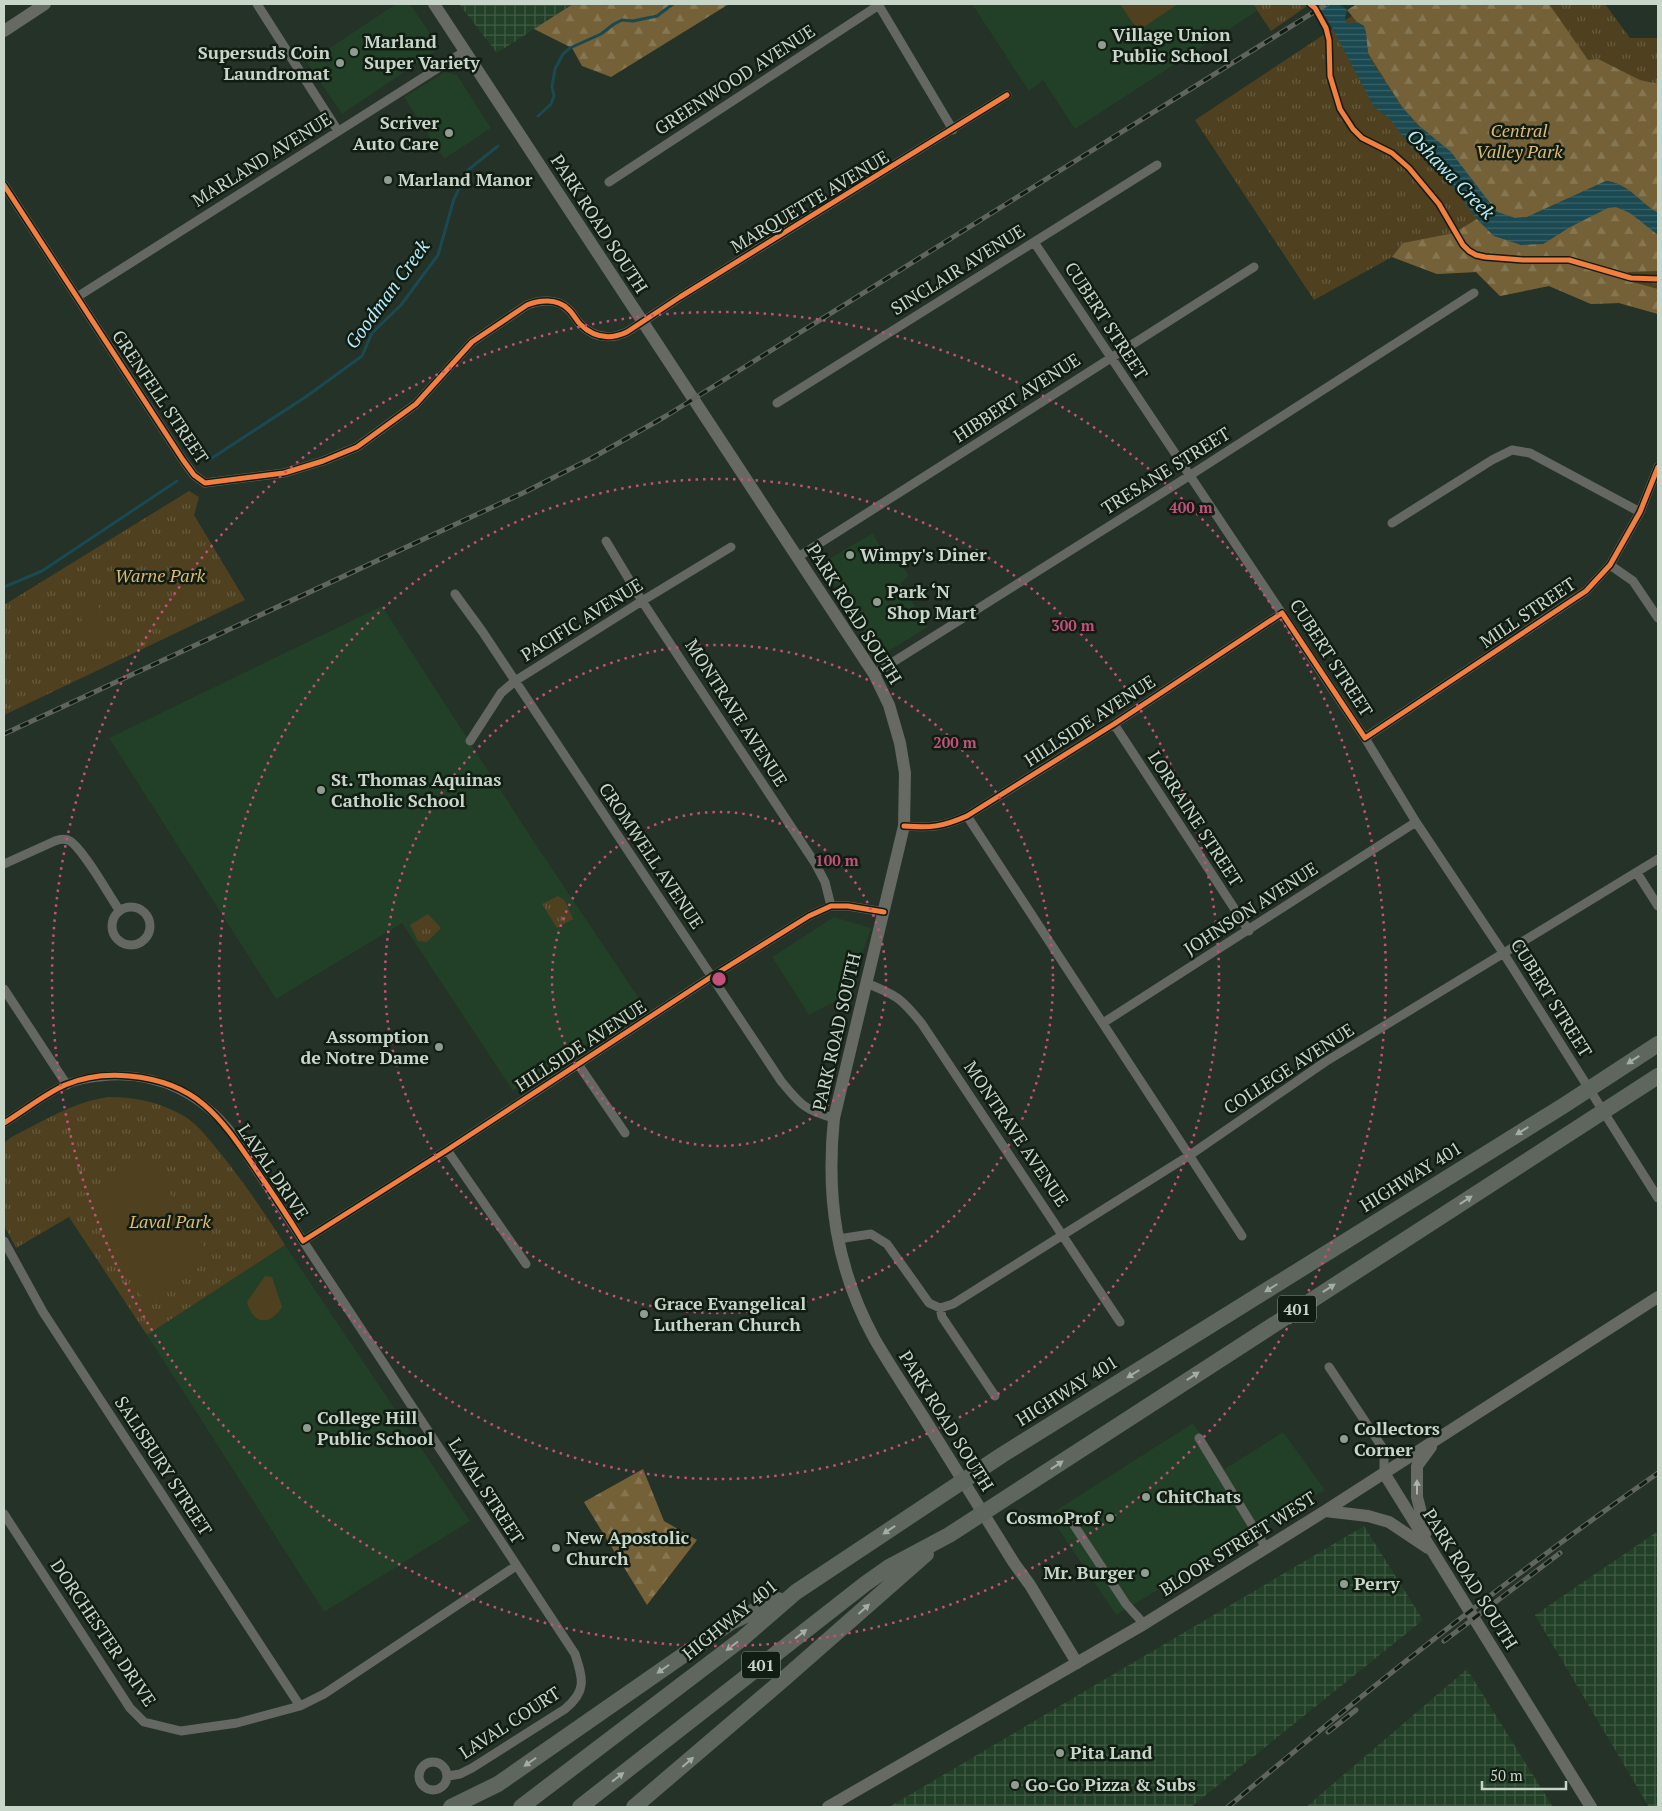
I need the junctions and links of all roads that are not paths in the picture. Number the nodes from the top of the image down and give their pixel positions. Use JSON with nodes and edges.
{"nodes":[{"id":1,"x":46,"y":4,"type":"edge"},
{"id":2,"x":257,"y":4,"type":"edge"},
{"id":3,"x":434,"y":4,"type":"edge"},
{"id":4,"x":878,"y":4,"type":"edge"},
{"id":5,"x":4,"y":31,"type":"edge"},
{"id":6,"x":465,"y":51,"type":"junction"},
{"id":7,"x":1008,"y":95,"type":"dead end"},
{"id":8,"x":953,"y":130,"type":"junction"},
{"id":9,"x":338,"y":131,"type":"junction"},
{"id":10,"x":1157,"y":164,"type":"dead end"},
{"id":11,"x":609,"y":182,"type":"dead end"},
{"id":12,"x":4,"y":185,"type":"edge"},
{"id":13,"x":1034,"y":242,"type":"junction"},
{"id":14,"x":1254,"y":267,"type":"dead end"},
{"id":15,"x":1474,"y":293,"type":"dead end"},
{"id":16,"x":77,"y":297,"type":"junction"},
{"id":17,"x":627,"y":332,"type":"joint"},
{"id":18,"x":1111,"y":358,"type":"junction"},
{"id":19,"x":777,"y":403,"type":"dead end"},
{"id":20,"x":1658,"y":467,"type":"edge"},
{"id":21,"x":1189,"y":476,"type":"junction"},
{"id":22,"x":1640,"y":512,"type":"junction"},
{"id":23,"x":1392,"y":523,"type":"dead end"},
{"id":24,"x":606,"y":541,"type":"dead end"},
{"id":25,"x":731,"y":547,"type":"dead end"},
{"id":26,"x":798,"y":557,"type":"junction"},
{"id":27,"x":1610,"y":564,"type":"junction"},
{"id":28,"x":455,"y":594,"type":"dead end"},
{"id":29,"x":642,"y":601,"type":"junction"},
{"id":30,"x":1282,"y":613,"type":"junction"},
{"id":31,"x":1658,"y":618,"type":"edge"},
{"id":32,"x":874,"y":674,"type":"junction"},
{"id":33,"x":515,"y":681,"type":"junction"},
{"id":34,"x":1114,"y":724,"type":"junction"},
{"id":35,"x":1365,"y":738,"type":"junction"},
{"id":36,"x":470,"y":741,"type":"dead end"},
{"id":37,"x":967,"y":816,"type":"junction"},
{"id":38,"x":1416,"y":822,"type":"junction"},
{"id":39,"x":904,"y":826,"type":"junction"},
{"id":40,"x":1658,"y":859,"type":"edge"},
{"id":41,"x":4,"y":864,"type":"edge"},
{"id":42,"x":1637,"y":873,"type":"junction"},
{"id":43,"x":831,"y":906,"type":"junction"},
{"id":44,"x":1658,"y":906,"type":"edge"},
{"id":45,"x":119,"y":910,"type":"junction"},
{"id":46,"x":884,"y":912,"type":"junction"},
{"id":47,"x":1249,"y":931,"type":"junction"},
{"id":48,"x":1504,"y":954,"type":"junction"},
{"id":49,"x":711,"y":977,"type":"junction"},
{"id":50,"x":866,"y":983,"type":"junction"},
{"id":51,"x":4,"y":989,"type":"edge"},
{"id":52,"x":1104,"y":1023,"type":"junction"},
{"id":53,"x":1658,"y":1044,"type":"edge"},
{"id":54,"x":578,"y":1064,"type":"junction"},
{"id":55,"x":1658,"y":1076,"type":"edge"},
{"id":56,"x":67,"y":1085,"type":"junction"},
{"id":57,"x":834,"y":1118,"type":"junction"},
{"id":58,"x":4,"y":1124,"type":"edge"},
{"id":59,"x":624,"y":1133,"type":"dead end"},
{"id":60,"x":447,"y":1150,"type":"junction"},
{"id":61,"x":1190,"y":1155,"type":"junction"},
{"id":62,"x":1658,"y":1198,"type":"edge"},
{"id":63,"x":1063,"y":1234,"type":"junction"},
{"id":64,"x":1242,"y":1236,"type":"dead end"},
{"id":65,"x":838,"y":1239,"type":"junction"},
{"id":66,"x":4,"y":1241,"type":"edge"},
{"id":67,"x":303,"y":1241,"type":"junction"},
{"id":68,"x":526,"y":1264,"type":"dead end"},
{"id":69,"x":1658,"y":1297,"type":"edge"},
{"id":70,"x":940,"y":1308,"type":"junction"},
{"id":71,"x":1120,"y":1322,"type":"dead end"},
{"id":72,"x":1329,"y":1367,"type":"dead end"},
{"id":73,"x":994,"y":1396,"type":"dead end"},
{"id":74,"x":1199,"y":1438,"type":"dead end"},
{"id":75,"x":1439,"y":1438,"type":"junction"},
{"id":76,"x":1384,"y":1473,"type":"junction"},
{"id":77,"x":1325,"y":1511,"type":"junction"},
{"id":78,"x":4,"y":1514,"type":"edge"},
{"id":79,"x":1070,"y":1519,"type":"dead end"},
{"id":80,"x":949,"y":1535,"type":"junction"},
{"id":81,"x":1266,"y":1548,"type":"junction"},
{"id":82,"x":1432,"y":1551,"type":"junction"},
{"id":83,"x":516,"y":1566,"type":"junction"},
{"id":84,"x":796,"y":1592,"type":"junction"},
{"id":85,"x":1144,"y":1624,"type":"junction"},
{"id":86,"x":1077,"y":1663,"type":"junction"},
{"id":87,"x":582,"y":1688,"type":"joint"},
{"id":88,"x":300,"y":1706,"type":"junction"},
{"id":89,"x":448,"y":1776,"type":"dead end"},
{"id":90,"x":451,"y":1807,"type":"edge"},
{"id":91,"x":521,"y":1807,"type":"edge"},
{"id":92,"x":580,"y":1807,"type":"edge"},
{"id":93,"x":634,"y":1807,"type":"edge"},
{"id":94,"x":828,"y":1807,"type":"edge"},
{"id":95,"x":1591,"y":1807,"type":"edge"}],
"edges":[{"from":1,"to":5,"type":"main road"},
{"from":2,"to":9,"type":"street"},
{"from":3,"to":6,"type":"main road","name":"PARK ROAD SOUTH"},
{"from":4,"to":8,"type":"street"},
{"from":4,"to":11,"type":"street","name":"GREENWOOD AVENUE"},
{"from":6,"to":9,"type":"street","name":"MARLAND AVENUE"},
{"from":6,"to":26,"type":"main road","name":"PARK ROAD SOUTH"},
{"from":7,"to":8,"type":"street","name":"MARQUETTE AVENUE"},
{"from":8,"to":17,"type":"street","name":"MARQUETTE AVENUE"},
{"from":9,"to":16,"type":"street","name":"MARLAND AVENUE"},
{"from":10,"to":13,"type":"street","name":"SINCLAIR AVENUE"},
{"from":12,"to":16,"type":"street","name":"GRENFELL STREET"},
{"from":13,"to":18,"type":"street","name":"CUBERT STREET"},
{"from":13,"to":19,"type":"street","name":"SINCLAIR AVENUE"},
{"from":14,"to":18,"type":"street","name":"HIBBERT AVENUE"},
{"from":15,"to":21,"type":"street","name":"TRESANE STREET"},
{"from":16,"to":17,"type":"street","name":"GRENFELL STREET"},
{"from":18,"to":21,"type":"street","name":"CUBERT STREET"},
{"from":18,"to":26,"type":"street","name":"HIBBERT AVENUE"},
{"from":20,"to":22,"type":"street","name":"MILL STREET"},
{"from":21,"to":30,"type":"street","name":"CUBERT STREET"},
{"from":21,"to":32,"type":"street","name":"TRESANE STREET"},
{"from":22,"to":23,"type":"street"},
{"from":22,"to":27,"type":"street","name":"MILL STREET"},
{"from":24,"to":29,"type":"street","name":"MONTRAVE AVENUE"},
{"from":25,"to":29,"type":"street","name":"PACIFIC AVENUE"},
{"from":26,"to":32,"type":"main road","name":"PARK ROAD SOUTH"},
{"from":27,"to":31,"type":"street"},
{"from":27,"to":35,"type":"street","name":"MILL STREET"},
{"from":28,"to":33,"type":"street","name":"CROMWELL AVENUE"},
{"from":29,"to":33,"type":"street","name":"PACIFIC AVENUE"},
{"from":29,"to":43,"type":"street","name":"MONTRAVE AVENUE"},
{"from":30,"to":34,"type":"street","name":"HILLSIDE AVENUE"},
{"from":30,"to":35,"type":"street","name":"CUBERT STREET"},
{"from":32,"to":39,"type":"main road","name":"PARK ROAD SOUTH"},
{"from":33,"to":36,"type":"street","name":"PACIFIC AVENUE"},
{"from":33,"to":49,"type":"street","name":"CROMWELL AVENUE"},
{"from":34,"to":37,"type":"street","name":"HILLSIDE AVENUE"},
{"from":34,"to":47,"type":"street","name":"LORRAINE STREET"},
{"from":35,"to":38,"type":"street","name":"CUBERT STREET"},
{"from":37,"to":39,"type":"street","name":"HILLSIDE AVENUE"},
{"from":37,"to":52,"type":"street"},
{"from":38,"to":47,"type":"street","name":"JOHNSON AVENUE"},
{"from":38,"to":48,"type":"street","name":"CUBERT STREET"},
{"from":39,"to":46,"type":"main road","name":"PARK ROAD SOUTH"},
{"from":40,"to":42,"type":"street","name":"COLLEGE AVENUE"},
{"from":41,"to":45,"type":"street"},
{"from":42,"to":44,"type":"street"},
{"from":42,"to":48,"type":"street","name":"COLLEGE AVENUE"},
{"from":43,"to":46,"type":"street"},
{"from":43,"to":49,"type":"street","name":"HILLSIDE AVENUE"},
{"from":45,"to":45,"type":"street"},
{"from":46,"to":50,"type":"main road","name":"PARK ROAD SOUTH"},
{"from":47,"to":52,"type":"street","name":"JOHNSON AVENUE"},
{"from":48,"to":61,"type":"street","name":"COLLEGE AVENUE"},
{"from":48,"to":62,"type":"street","name":"CUBERT STREET"},
{"from":49,"to":54,"type":"street","name":"HILLSIDE AVENUE"},
{"from":49,"to":57,"type":"street","name":"CROMWELL AVENUE"},
{"from":50,"to":57,"type":"main road","name":"PARK ROAD SOUTH"},
{"from":50,"to":63,"type":"street","name":"MONTRAVE AVENUE"},
{"from":51,"to":56,"type":"street"},
{"from":52,"to":61,"type":"street"},
{"from":53,"to":84,"type":"highway","name":"HIGHWAY 401","number":"401","one_way":true},
{"from":54,"to":59,"type":"street"},
{"from":54,"to":60,"type":"street","name":"HILLSIDE AVENUE"},
{"from":80,"to":55,"type":"highway","number":"401","one_way":true},
{"from":56,"to":58,"type":"street","name":"LAVAL DRIVE"},
{"from":56,"to":67,"type":"street","name":"LAVAL DRIVE"},
{"from":57,"to":65,"type":"main road","name":"PARK ROAD SOUTH"},
{"from":60,"to":67,"type":"street","name":"HILLSIDE AVENUE"},
{"from":60,"to":68,"type":"street"},
{"from":61,"to":63,"type":"street","name":"COLLEGE AVENUE"},
{"from":61,"to":64,"type":"street"},
{"from":63,"to":70,"type":"street","name":"COLLEGE AVENUE"},
{"from":63,"to":71,"type":"street","name":"MONTRAVE AVENUE"},
{"from":65,"to":70,"type":"street"},
{"from":65,"to":86,"type":"main road","name":"PARK ROAD SOUTH"},
{"from":66,"to":88,"type":"street","name":"SALISBURY STREET"},
{"from":67,"to":83,"type":"street","name":"LAVAL STREET"},
{"from":69,"to":75,"type":"main road","name":"BLOOR STREET WEST"},
{"from":70,"to":73,"type":"street"},
{"from":72,"to":76,"type":"street","name":"PARK ROAD SOUTH"},
{"from":74,"to":81,"type":"street"},
{"from":75,"to":76,"type":"main road","name":"BLOOR STREET WEST"},
{"from":82,"to":75,"type":"main road","one_way":true},
{"from":76,"to":77,"type":"main road","name":"BLOOR STREET WEST"},
{"from":76,"to":82,"type":"main road","name":"PARK ROAD SOUTH"},
{"from":77,"to":81,"type":"main road","name":"BLOOR STREET WEST"},
{"from":77,"to":82,"type":"main road"},
{"from":78,"to":88,"type":"street","name":"DORCHESTER DRIVE"},
{"from":79,"to":85,"type":"street"},
{"from":92,"to":80,"type":"highway","number":"401","one_way":true},
{"from":93,"to":80,"type":"highway","one_way":true},
{"from":81,"to":85,"type":"main road","name":"BLOOR STREET WEST"},
{"from":82,"to":95,"type":"main road","name":"PARK ROAD SOUTH"},
{"from":83,"to":87,"type":"street","name":"LAVAL STREET"},
{"from":83,"to":88,"type":"street","name":"DORCHESTER DRIVE"},
{"from":84,"to":90,"type":"highway","one_way":true},
{"from":84,"to":91,"type":"highway","name":"HIGHWAY 401","number":"401","one_way":true},
{"from":85,"to":86,"type":"main road","name":"BLOOR STREET WEST"},
{"from":86,"to":94,"type":"main road","name":"BLOOR STREET WEST"},
{"from":87,"to":89,"type":"street","name":"LAVAL COURT"}]}
